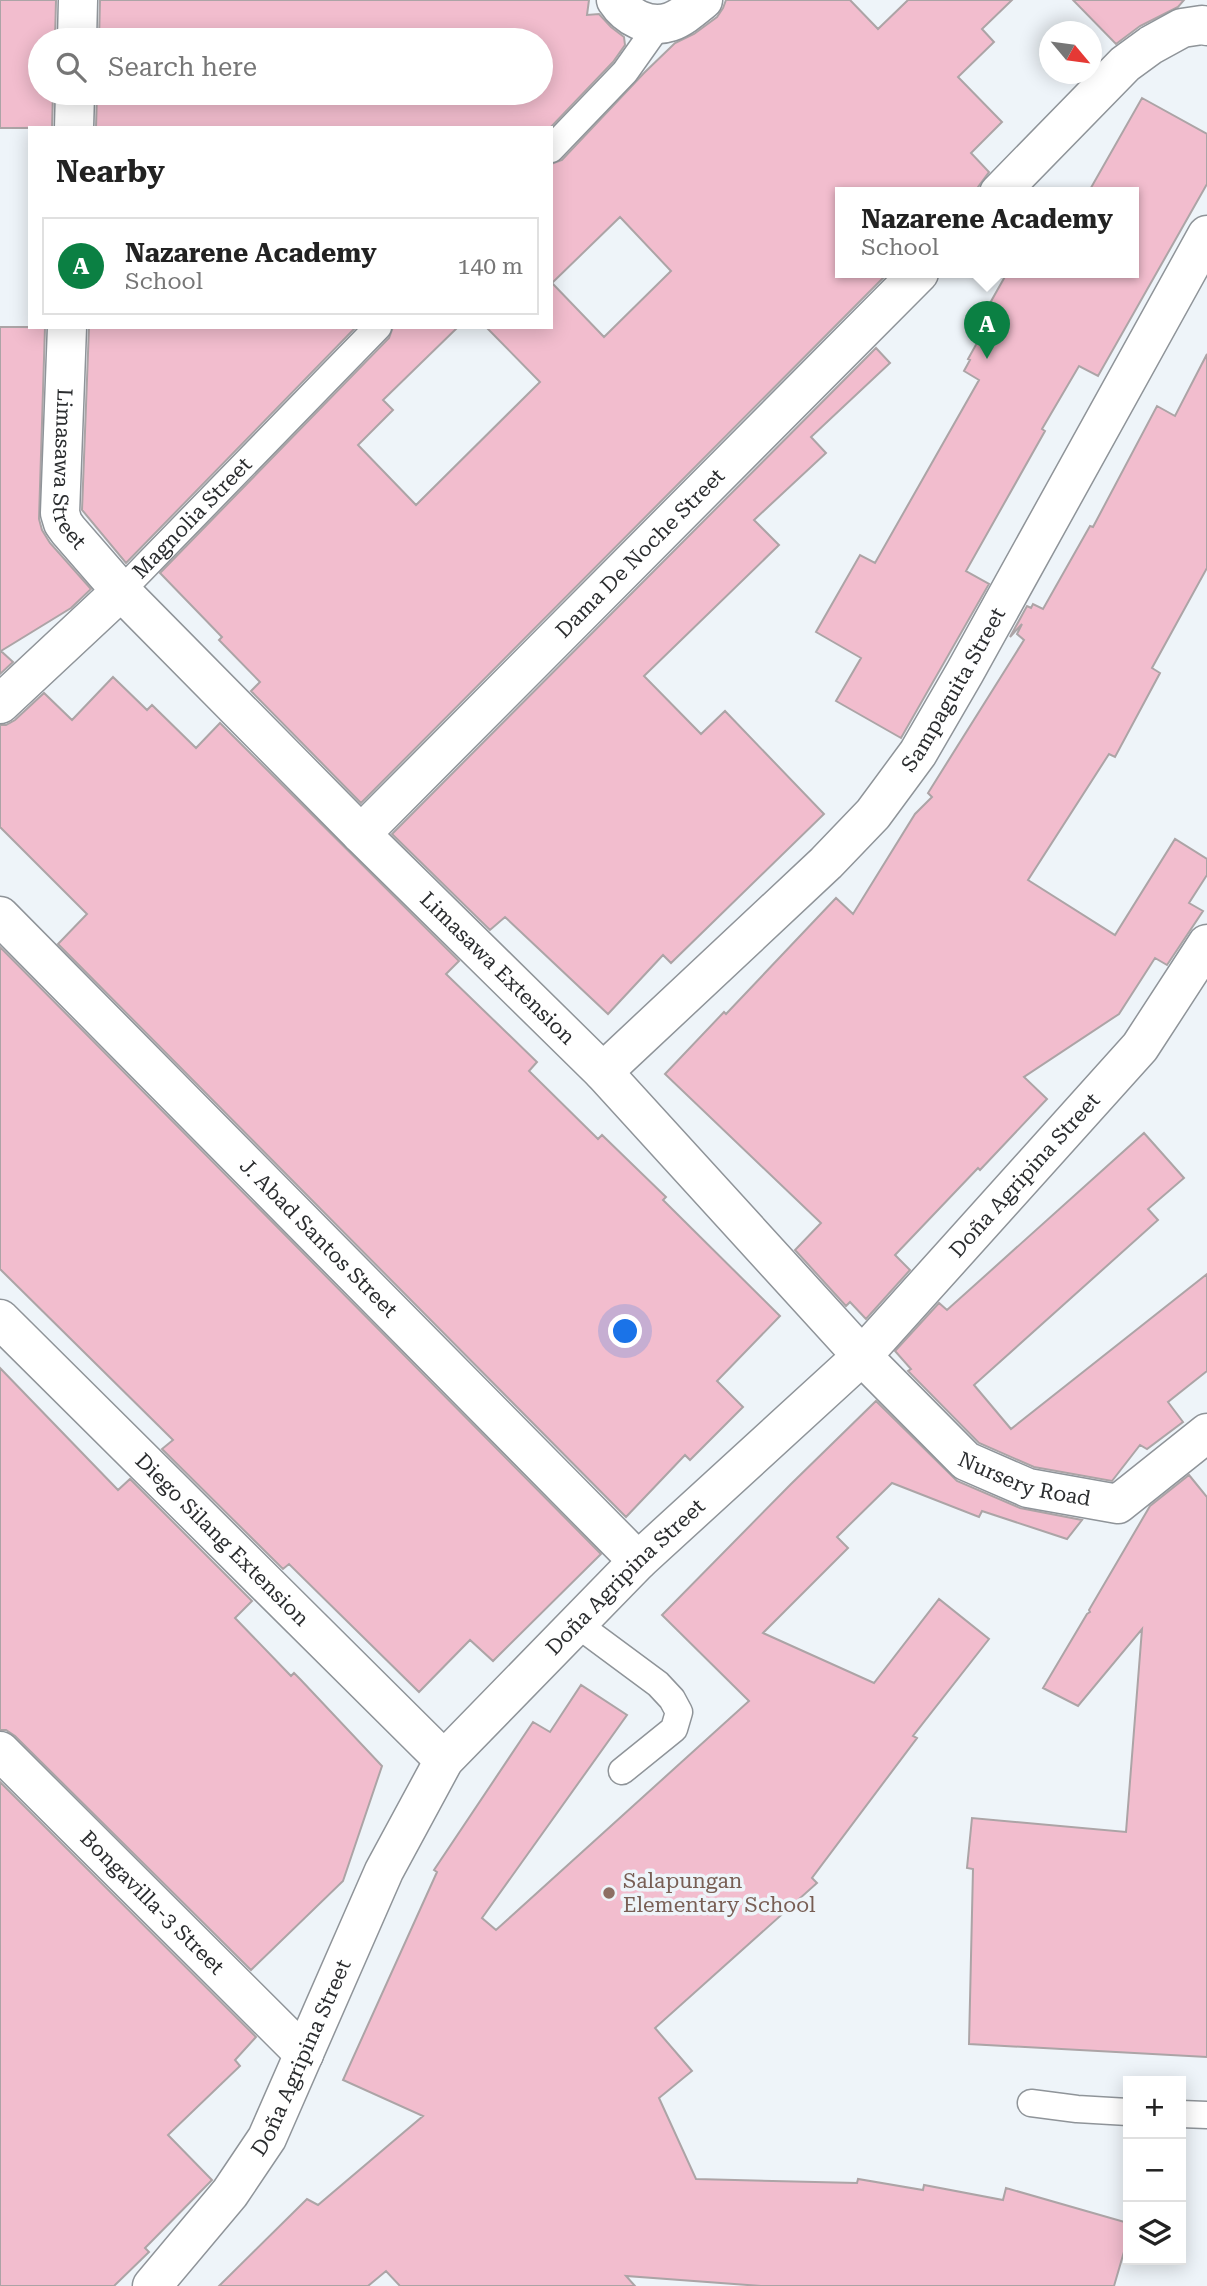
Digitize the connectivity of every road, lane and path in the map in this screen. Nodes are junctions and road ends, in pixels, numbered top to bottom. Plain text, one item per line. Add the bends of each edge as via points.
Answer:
1 (78, 0) edge
2 (616, 0) edge
3 (703, 0) edge
4 (659, 24) junction
5 (1207, 26) edge
6 (77, 28) edge
7 (75, 105) edge
8 (74, 126) edge
9 (553, 147) edge
10 (1005, 187) edge
11 (1207, 235) edge
12 (914, 278) edge
13 (67, 329) edge
14 (376, 329) edge
15 (121, 591) junction
16 (0, 704) edge
17 (361, 834) junction
18 (0, 916) edge
19 (1207, 944) edge
20 (603, 1072) junction
21 (0, 1319) edge
22 (862, 1356) junction
23 (1207, 1433) edge
24 (638, 1561) junction
25 (577, 1624) junction
26 (0, 1751) edge
27 (444, 1760) junction
28 (622, 1771) dead end
29 (304, 2054) junction
30 (1031, 2103) dead end
31 (1123, 2112) edge
32 (1186, 2114) edge
33 (1207, 2115) edge
34 (152, 2286) edge

1 - 6 street
2 - 4 street via 633,18
3 - 4 street via 677,19
4 - 9 lane via 625,72
5 - 10 street via 1182,28 1125,64
7 - 8 street
11 - 20 street, Sampaguita Street via 918,753 873,814 826,863
12 - 17 street, Dama De Noche Street
13 - 15 street, Limasawa Street via 62,523
14 - 15 lane, Magnolia Street
15 - 16 street, Magnolia Street
15 - 17 street, Limasawa Extension
17 - 20 street, Limasawa Extension
18 - 24 street, J. Abad Santos Street
19 - 22 street, Doña Agripina Street via 1140,1047
20 - 22 street, Limasawa Extension
21 - 27 street, Diego Silang Extension
22 - 23 street, Nursery Road via 967,1461 1028,1488 1118,1504
22 - 24 street, Doña Agripina Street
24 - 25 street, Doña Agripina Street
25 - 27 street, Doña Agripina Street
25 - 28 lane via 659,1684 679,1712 674,1729
26 - 29 street, Bongavilla-3 Street
27 - 29 street, Doña Agripina Street via 384,1871
29 - 34 street, Doña Agripina Street via 267,2138 230,2193
30 - 31 lane
32 - 33 lane

